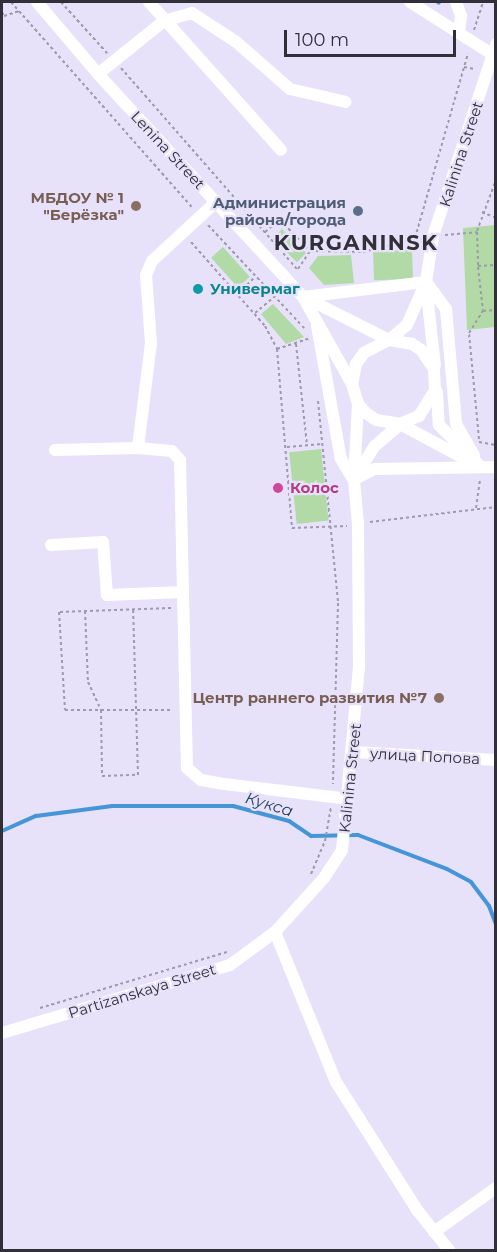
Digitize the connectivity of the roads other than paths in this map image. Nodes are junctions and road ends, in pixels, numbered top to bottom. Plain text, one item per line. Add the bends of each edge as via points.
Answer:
1 (37, 2) edge
2 (149, 2) edge
3 (410, 2) edge
4 (456, 2) edge
5 (164, 21) junction
6 (459, 32) junction
7 (494, 49) edge
8 (98, 74) junction
9 (346, 102) dead end
10 (282, 150) dead end
11 (217, 201) junction
12 (426, 282) junction
13 (303, 297) junction
14 (314, 313) junction
15 (389, 340) junction
16 (436, 380) junction
17 (352, 384) junction
18 (358, 404) junction
19 (400, 424) junction
20 (138, 448) junction
21 (55, 450) dead end
22 (481, 467) junction
23 (495, 467) edge
24 (354, 480) junction
25 (51, 545) dead end
26 (183, 592) junction
27 (354, 752) junction
28 (495, 760) edge
29 (350, 799) junction
30 (275, 932) junction
31 (2, 1033) edge
32 (495, 1188) edge
33 (434, 1232) junction
34 (449, 1251) edge

1 - 8 street, Lenina Street
2 - 5 street
3 - 6 street
4 - 6 street
5 - 8 street
5 - 9 street via 192,14 235,41 290,89
5 - 10 street
6 - 7 street
7 - 12 street, Kalinina Street via 433,236
8 - 11 street, Lenina Street
11 - 13 street, Lenina Street
11 - 20 street via 152,261 146,275 151,343
12 - 13 street
12 - 15 street via 407,325
12 - 16 street
12 - 22 street via 446,309 456,424
13 - 14 street, Lenina Street
13 - 15 street
14 - 17 street, Lenina Street
14 - 24 street, Kalinina Street via 341,459
15 - 16 street via 400,340 421,350 429,358
15 - 17 street via 364,353 356,364
16 - 19 street via 427,409
16 - 22 street via 439,425
17 - 18 street
18 - 19 street via 376,420
18 - 24 street
19 - 22 street
19 - 24 street via 375,446
20 - 21 street
20 - 26 street via 172,451 180,460
22 - 23 street
22 - 24 street via 375,469
24 - 27 street, Kalinina Street via 359,666
25 - 26 street via 103,542 107,595
26 - 29 street via 187,768 201,780
27 - 28 street, улица Попова
27 - 29 street, Kalinina Street
29 - 30 street, Kalinina Street via 342,850 324,878
30 - 31 street, Partizanskaya Street via 230,965
30 - 33 street via 336,1082
32 - 33 street
33 - 34 street

